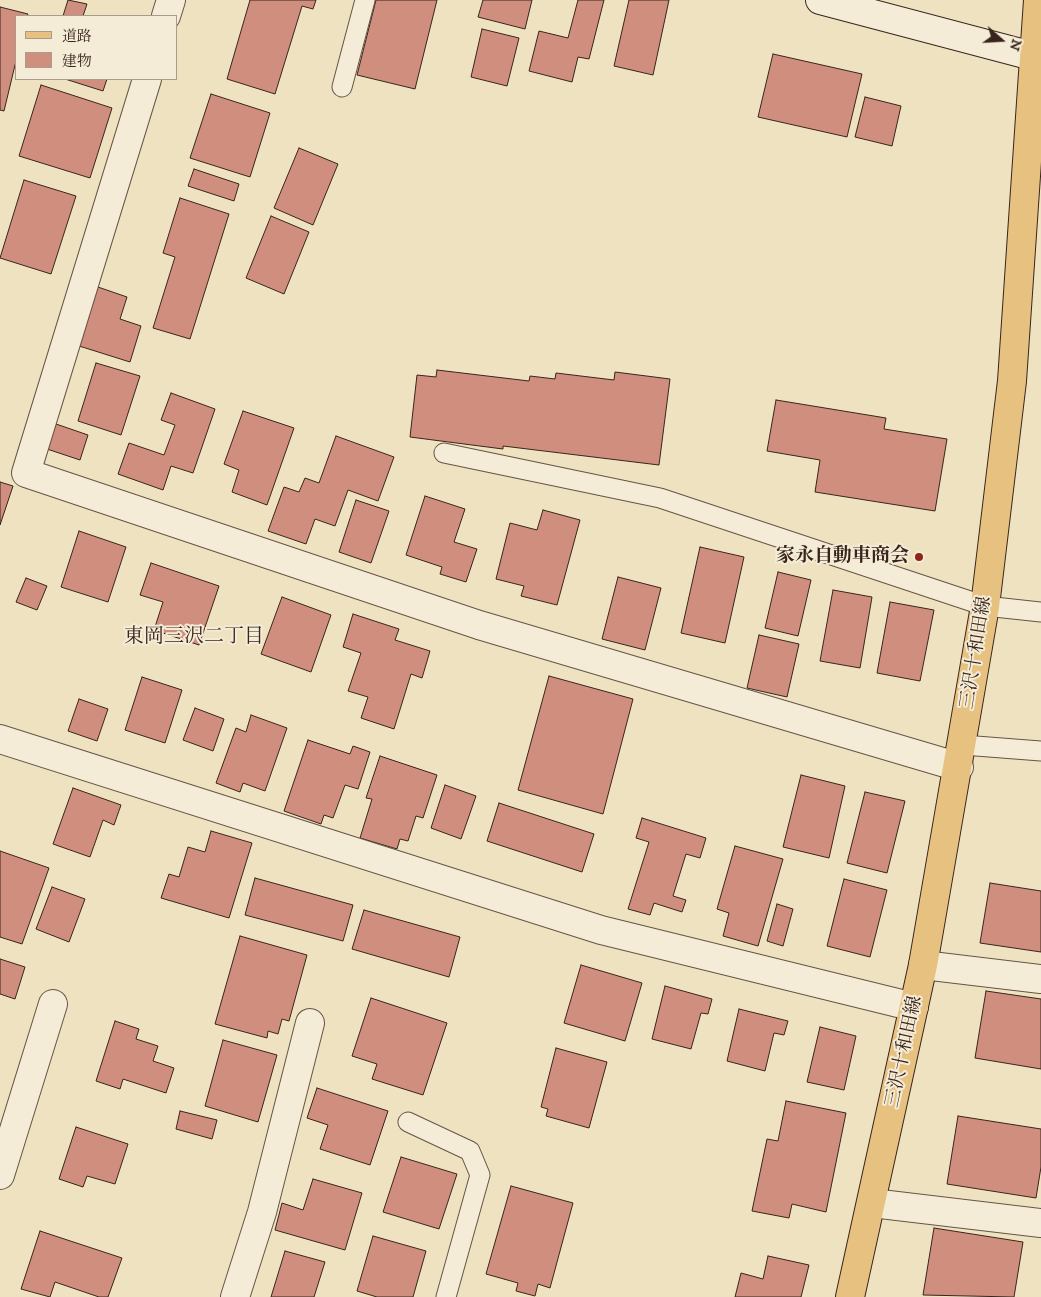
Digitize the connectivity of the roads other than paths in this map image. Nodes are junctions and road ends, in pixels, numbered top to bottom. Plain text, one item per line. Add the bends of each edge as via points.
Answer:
1 (172, 0) edge
2 (364, 0) edge
3 (820, 0) edge
4 (1038, 0) edge
5 (166, 15) edge
6 (1036, 57) junction
7 (147, 80) edge
8 (342, 87) dead end
9 (1035, 136) edge
10 (444, 453) dead end
11 (986, 606) junction
12 (1041, 612) edge
13 (0, 739) edge
14 (1041, 751) edge
15 (961, 756) junction
16 (923, 965) junction
17 (1041, 980) edge
18 (53, 1004) dead end
19 (914, 1007) junction
20 (310, 1023) dead end
21 (408, 1122) dead end
22 (0, 1175) edge
23 (872, 1203) junction
24 (1041, 1223) edge
25 (235, 1297) edge
26 (446, 1297) edge
27 (850, 1297) edge

1 - 5 street
2 - 8 lane
3 - 6 street
4 - 6 main road, 三沢十和田線
6 - 9 main road, 三沢十和田線
7 - 15 street via 26,473 479,625
9 - 11 main road, 三沢十和田線 via 1012,381
10 - 11 lane via 660,498
11 - 12 lane
11 - 15 main road, 三沢十和田線
13 - 19 street via 601,930
14 - 15 lane
15 - 16 main road, 三沢十和田線
16 - 17 street
16 - 19 main road, 三沢十和田線
18 - 22 street
19 - 23 main road, 三沢十和田線
20 - 25 street via 262,1212
21 - 26 lane via 470,1151 480,1175
23 - 24 street
23 - 27 main road, 三沢十和田線

